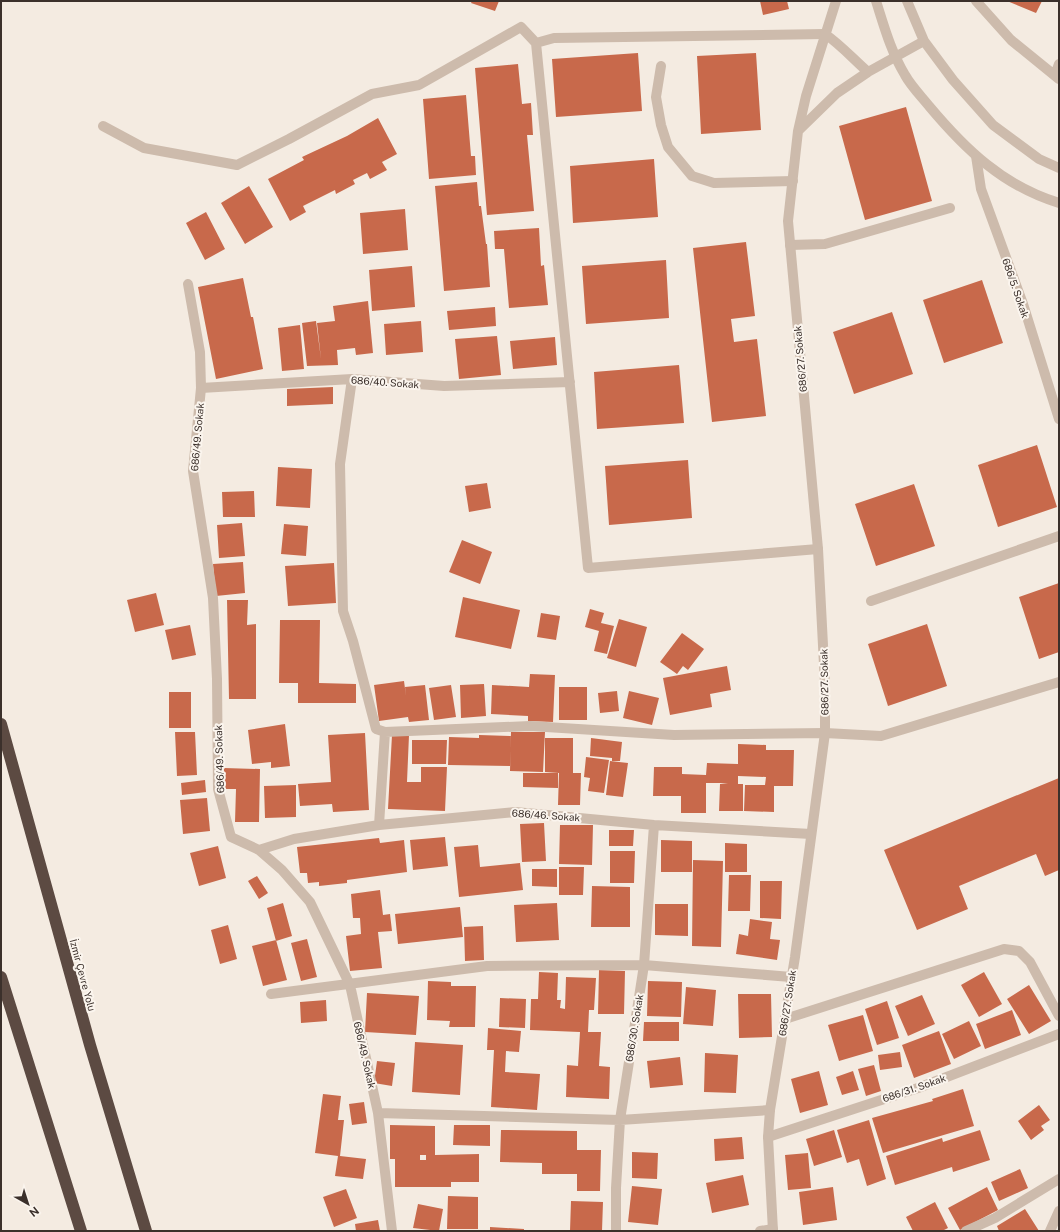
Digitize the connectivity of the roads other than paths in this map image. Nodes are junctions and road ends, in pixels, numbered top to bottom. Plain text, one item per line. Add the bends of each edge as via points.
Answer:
1 (876, 1) edge
2 (907, 1) edge
3 (976, 1) edge
4 (838, 3) edge
5 (825, 34) junction
6 (924, 40) junction
7 (536, 43) junction
8 (895, 56) junction
9 (1059, 64) edge
10 (661, 66) dead end
11 (868, 72) junction
12 (1057, 77) edge
13 (103, 126) dead end
14 (798, 131) junction
15 (976, 156) junction
16 (1059, 168) edge
17 (792, 180) junction
18 (1059, 203) edge
19 (950, 208) dead end
20 (790, 246) junction
21 (188, 284) dead end
22 (352, 379) junction
23 (570, 382) junction
24 (201, 388) junction
25 (1059, 419) edge
26 (1059, 536) edge
27 (818, 549) junction
28 (871, 601) dead end
29 (1059, 682) edge
30 (1, 724) edge
31 (385, 732) junction
32 (825, 733) junction
33 (379, 825) junction
34 (654, 825) junction
35 (811, 834) junction
36 (260, 850) junction
37 (644, 965) junction
38 (1, 977) edge
39 (791, 977) junction
40 (350, 985) junction
41 (271, 994) dead end
42 (1059, 1016) edge
43 (785, 1019) junction
44 (1059, 1034) edge
45 (770, 1110) junction
46 (378, 1113) junction
47 (620, 1120) junction
48 (768, 1137) junction
49 (1059, 1179) edge
50 (1059, 1211) edge
51 (773, 1230) edge
52 (81, 1231) edge
53 (146, 1231) edge
54 (392, 1231) edge
55 (616, 1231) edge
56 (760, 1231) edge
57 (966, 1231) edge
58 (1050, 1231) edge

1 - 8 street
2 - 6 street
3 - 12 street via 1011,40
4 - 5 street, 686/27. Sokak
5 - 7 street via 554,38
5 - 11 street
5 - 14 street, 686/27. Sokak
6 - 8 street
6 - 16 street via 953,80 993,125 1039,159
7 - 13 street via 521,26 419,85 372,94 237,165 144,148
7 - 23 street
8 - 11 street
8 - 15 street via 905,76 955,137
9 - 12 street
10 - 17 street via 656,97 661,125 668,147 692,176 714,183
11 - 14 street via 837,93
14 - 17 street, 686/27. Sokak
15 - 18 street via 990,169 1033,194
15 - 25 street, 686/5. Sokak via 981,190 1023,304
17 - 20 street, 686/27. Sokak via 788,221
19 - 20 street via 825,244
20 - 27 street, 686/27. Sokak
21 - 24 street, 686/49. Sokak via 200,352
22 - 23 street, 686/40. Sokak via 444,386
22 - 24 street, 686/40. Sokak
22 - 31 street via 340,464 343,611 376,729
23 - 27 street via 588,568
24 - 36 street, 686/49. Sokak via 193,471 213,598 218,789 231,837
26 - 28 street
27 - 32 street, 686/27. Sokak
29 - 32 street via 881,736
30 - 53 highway, İzmir Çevre Yolu via 90,1045
31 - 32 street via 530,726 674,735
31 - 33 street
32 - 35 street, 686/27. Sokak
33 - 34 street, 686/46. Sokak via 515,812
33 - 36 street, 686/46. Sokak via 294,838
34 - 35 street, 686/46. Sokak
34 - 37 street, 686/30. Sokak
35 - 39 street, 686/27. Sokak
36 - 40 street, 686/49. Sokak via 310,902
37 - 39 street
37 - 40 street via 487,966
37 - 47 street, 686/30. Sokak
38 - 52 highway
39 - 43 street, 686/27. Sokak
40 - 41 street
40 - 46 street, 686/49. Sokak
42 - 43 street via 1030,962 1019,951 1004,949
43 - 45 street, 686/27. Sokak
44 - 48 street, 686/31. Sokak via 918,1088
45 - 47 street
45 - 48 street, 686/27. Sokak
46 - 47 street
46 - 54 street, 686/49. Sokak
47 - 55 street, 686/30. Sokak
48 - 51 street, 686/27. Sokak
49 - 57 street via 995,1218
50 - 58 street
51 - 56 street

